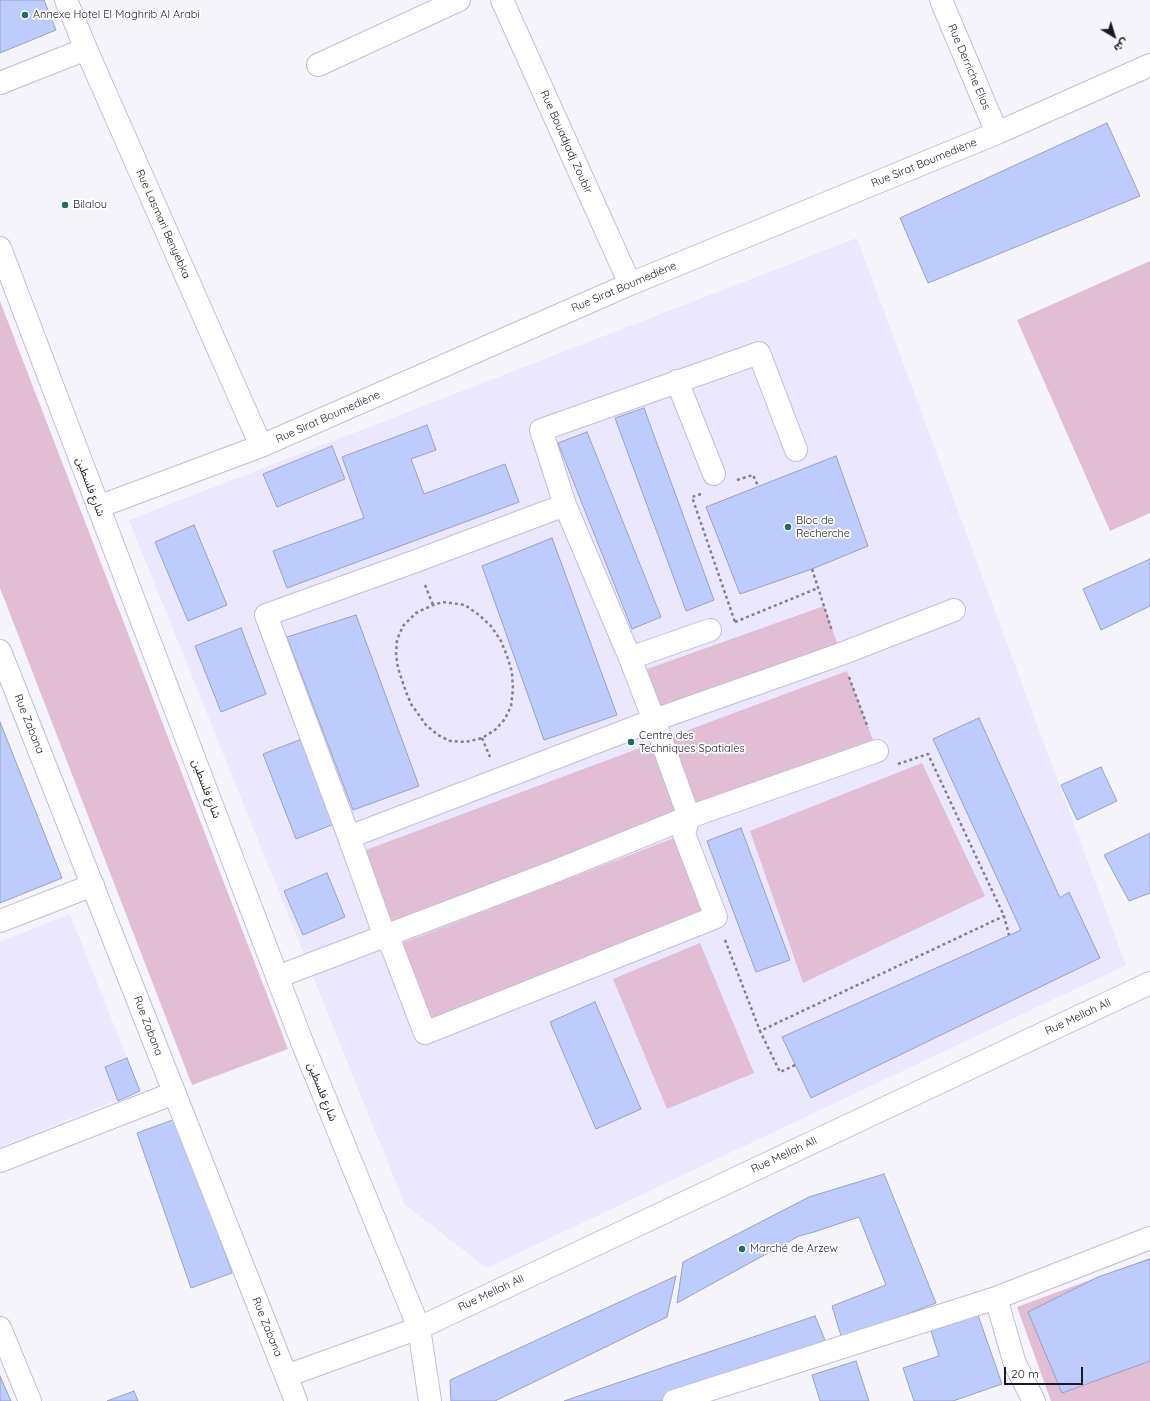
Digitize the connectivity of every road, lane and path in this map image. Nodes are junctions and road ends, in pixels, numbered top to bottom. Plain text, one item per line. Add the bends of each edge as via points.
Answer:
1 (66, 0) edge
2 (458, 0) edge
3 (502, 0) edge
4 (941, 0) edge
5 (86, 49) junction
6 (1150, 65) edge
7 (318, 66) dead end
8 (0, 83) edge
9 (997, 133) junction
10 (0, 248) edge
11 (630, 284) junction
12 (677, 381) junction
13 (261, 446) junction
14 (796, 450) dead end
15 (717, 483) junction
16 (758, 486) dead end
17 (565, 505) junction
18 (98, 507) junction
19 (812, 569) dead end
20 (818, 588) junction
21 (954, 610) dead end
22 (735, 622) junction
23 (710, 630) joint
24 (0, 651) edge
25 (841, 654) junction
26 (630, 658) junction
27 (654, 720) junction
28 (438, 735) joint
29 (877, 750) junction
30 (689, 817) junction
31 (349, 837) junction
32 (93, 885) junction
33 (1004, 916) junction
34 (716, 917) junction
35 (0, 921) edge
36 (1009, 935) dead end
37 (385, 937) junction
38 (277, 977) junction
39 (1150, 983) edge
40 (760, 1031) junction
41 (795, 1065) dead end
42 (174, 1093) junction
43 (0, 1161) edge
44 (1150, 1238) edge
45 (996, 1298) junction
46 (0, 1328) edge
47 (419, 1328) junction
48 (286, 1376) junction
49 (30, 1401) edge
50 (296, 1401) edge
51 (430, 1401) edge
52 (674, 1401) edge
53 (1034, 1401) edge

1 - 5 street, Rue Lasmari Benyebka
2 - 7 street
3 - 11 street, Rue Bouadjadj Zoubir
4 - 9 street, Rue Derriche Elias
5 - 8 street
5 - 13 street, Rue Lasmari Benyebka
6 - 9 street, Rue Sirat Boumediène
9 - 11 street, Rue Sirat Boumediène
10 - 18 street, شارع فلسطين
11 - 13 street, Rue Sirat Boumediène
12 - 14 street via 759,352
12 - 15 street
12 - 17 street via 541,430
13 - 18 street, Rue Sirat Boumediène
15 - 16 path via 753,474
15 - 22 path via 692,497
17 - 26 street
17 - 31 street via 266,615
18 - 38 street, شارع فلسطين
19 - 20 path
20 - 22 path
20 - 25 path
21 - 25 street
22 - 23 path
23 - 26 street
24 - 32 street, Rue Zabana
25 - 27 street
25 - 29 path
26 - 27 street
27 - 30 street
27 - 31 street
28 - 28 path via 450,741 466,742 482,738 495,730 511,706 512,672 507,656 494,631 465,604 443,602 416,613 403,626 397,640 398,668 411,704 426,725
29 - 30 street
29 - 33 path via 885,768 928,754
30 - 34 street via 684,834
30 - 37 street
31 - 37 street
32 - 35 street
32 - 42 street, Rue Zabana
33 - 36 path
33 - 40 path
34 - 37 street via 425,1033 392,947
34 - 40 path
37 - 38 street
38 - 47 street, شارع فلسطين
39 - 47 street, Rue Mellah Ali
40 - 41 path via 780,1072
42 - 43 street
42 - 48 street, Rue Zabana
44 - 45 street
45 - 52 street
45 - 53 street via 1015,1364
46 - 49 street
47 - 48 street, Rue Mellah Ali
47 - 51 street, شارع فلسطين
48 - 50 street, Rue Zabana

